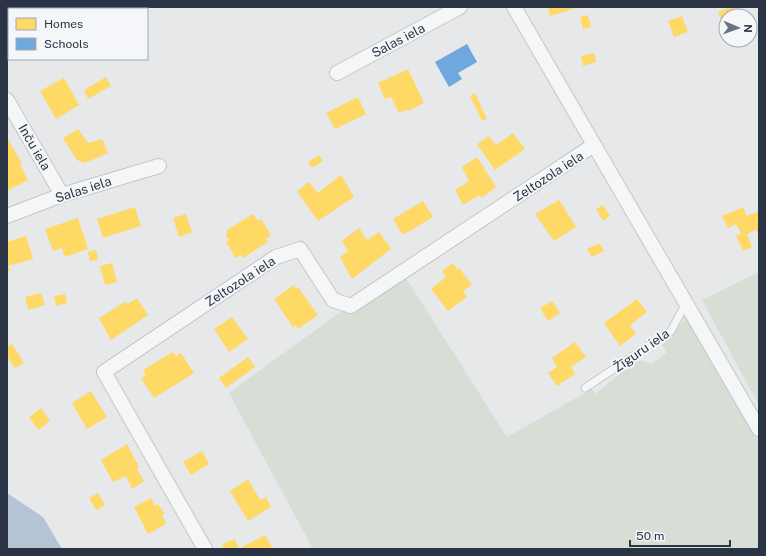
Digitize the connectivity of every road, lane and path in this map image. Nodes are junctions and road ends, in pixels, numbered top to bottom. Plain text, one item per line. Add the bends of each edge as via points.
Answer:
1 (460, 7) edge
2 (514, 7) edge
3 (337, 73) dead end
4 (7, 100) edge
5 (594, 145) junction
6 (160, 166) dead end
7 (62, 195) junction
8 (7, 216) edge
9 (686, 303) junction
10 (585, 388) dead end
11 (759, 429) edge
12 (205, 549) edge

1 - 3 street, Salas iela
2 - 5 street
4 - 7 street, Inču iela
5 - 9 street
5 - 12 street, Zeltozola iela via 350,306 333,300 300,249 276,257 104,372
6 - 7 street, Salas iela
7 - 8 street, Salas iela
9 - 10 lane, Žīguru iela via 671,330
9 - 11 street

